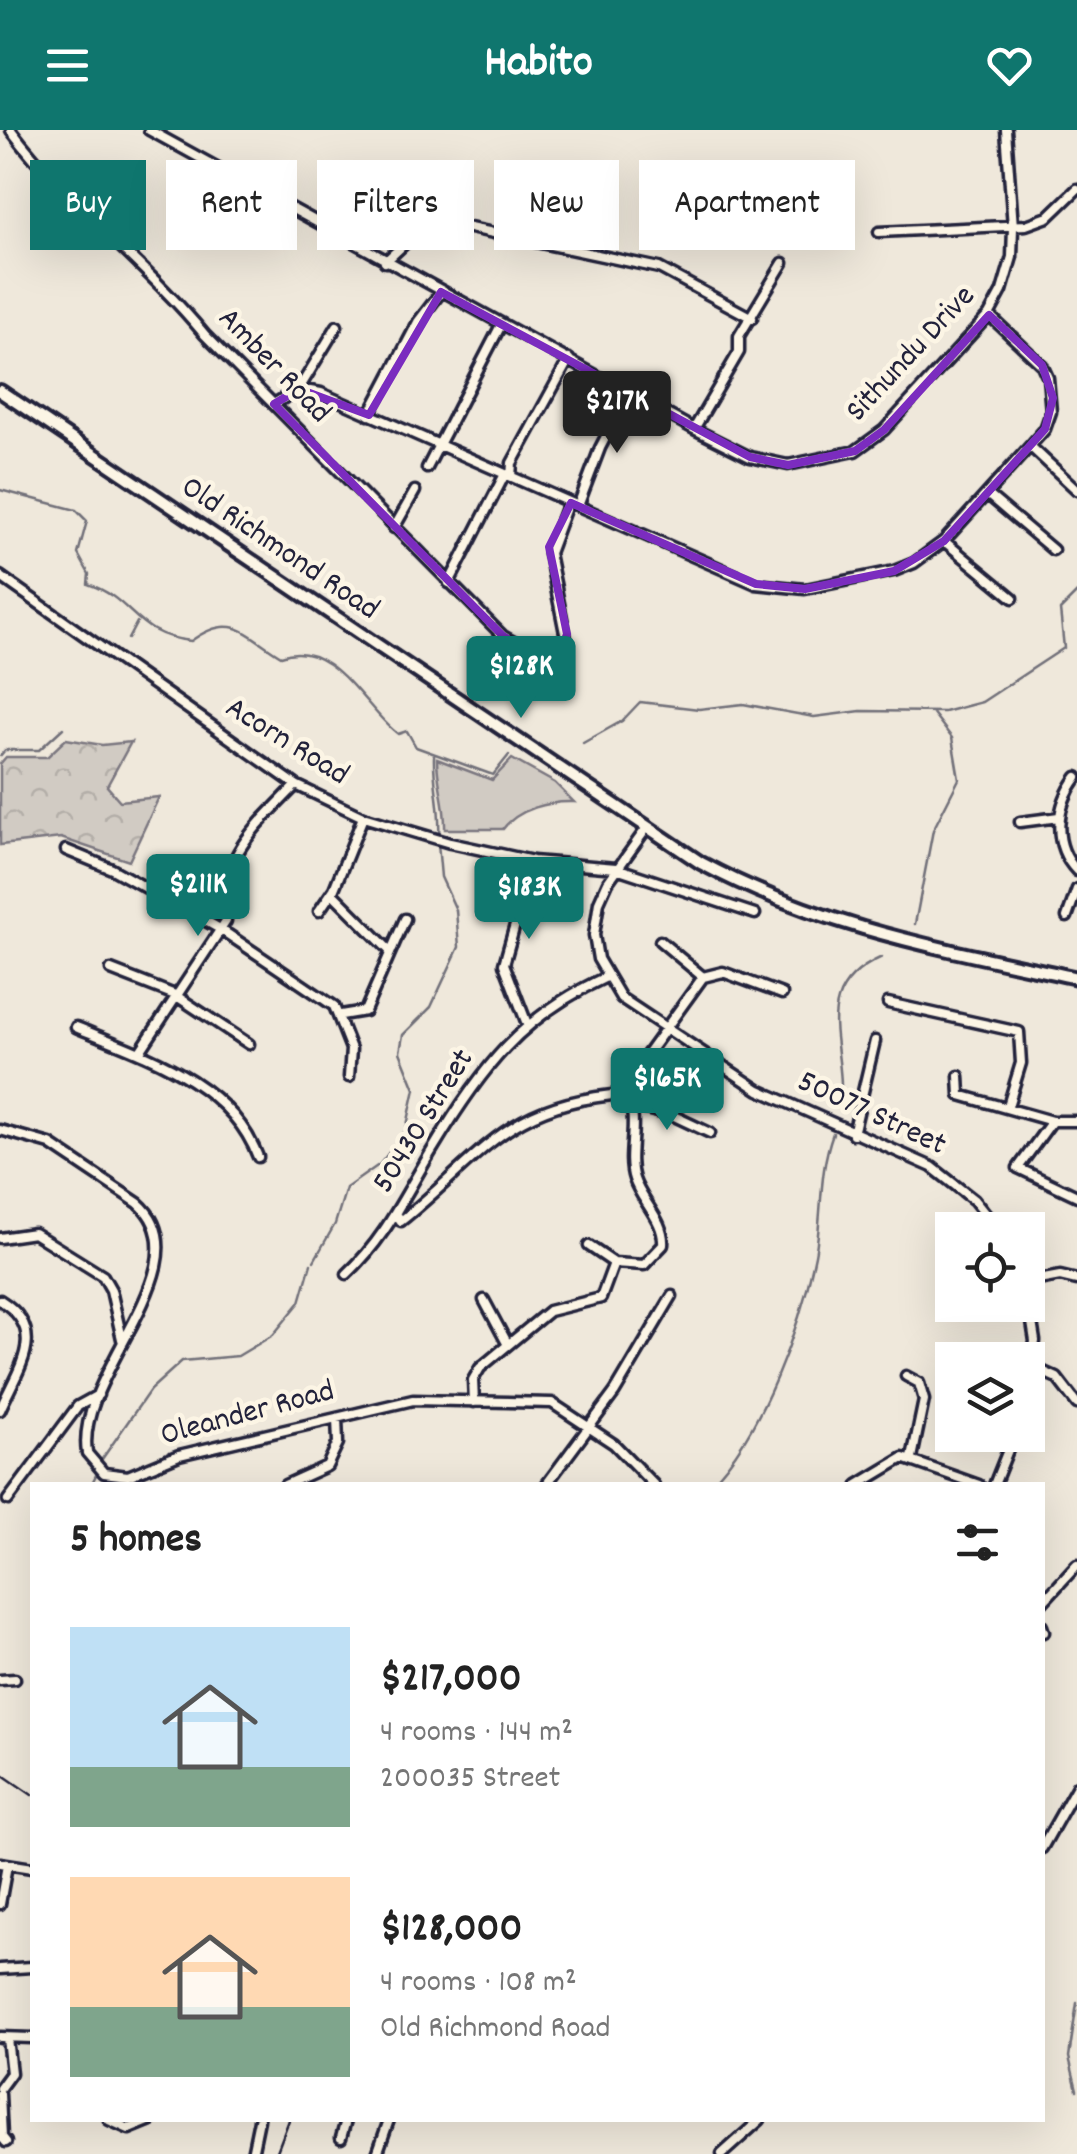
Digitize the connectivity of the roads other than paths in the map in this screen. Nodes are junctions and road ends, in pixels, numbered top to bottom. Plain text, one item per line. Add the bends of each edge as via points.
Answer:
1 (11, 130) edge
2 (149, 130) edge
3 (1006, 130) edge
4 (1077, 189) edge
5 (1014, 226) junction
6 (879, 232) dead end
7 (385, 262) junction
8 (783, 263) dead end
9 (440, 292) junction
10 (989, 315) junction
11 (752, 318) junction
12 (502, 324) junction
13 (337, 326) dead end
14 (568, 359) junction
15 (299, 389) junction
16 (0, 392) edge
17 (628, 394) junction
18 (274, 404) junction
19 (368, 415) junction
20 (694, 429) junction
21 (440, 446) junction
22 (1030, 446) junction
23 (427, 468) dead end
24 (508, 476) junction
25 (1077, 490) edge
26 (415, 492) dead end
27 (987, 494) junction
28 (568, 502) junction
29 (578, 506) junction
30 (394, 528) junction
31 (944, 541) junction
32 (1053, 550) dead end
33 (0, 576) edge
34 (448, 583) junction
35 (1012, 598) dead end
36 (1077, 777) edge
37 (296, 784) junction
38 (363, 817) junction
39 (1060, 817) junction
40 (1020, 822) dead end
41 (646, 829) junction
42 (66, 850) dead end
43 (533, 861) junction
44 (616, 868) junction
45 (1077, 871) edge
46 (1077, 889) edge
47 (332, 893) junction
48 (319, 911) dead end
49 (755, 914) dead end
50 (1068, 917) dead end
51 (405, 920) dead end
52 (220, 929) junction
53 (660, 942) dead end
54 (389, 950) junction
55 (111, 970) dead end
56 (702, 976) junction
57 (606, 977) junction
58 (1077, 978) edge
59 (782, 994) dead end
60 (175, 995) junction
61 (888, 1003) dead end
62 (341, 1015) junction
63 (527, 1024) junction
64 (76, 1027) dead end
65 (663, 1030) junction
66 (876, 1041) dead end
67 (249, 1044) dead end
68 (139, 1053) junction
69 (958, 1076) dead end
70 (349, 1078) dead end
71 (625, 1094) junction
72 (633, 1106) junction
73 (1008, 1106) junction
74 (1052, 1121) junction
75 (1077, 1121) edge
76 (0, 1130) edge
77 (710, 1133) dead end
78 (852, 1134) junction
79 (258, 1157) dead end
80 (1077, 1196) edge
81 (984, 1212) edge
82 (399, 1218) junction
83 (0, 1238) edge
84 (589, 1246) dead end
85 (614, 1263) junction
86 (348, 1274) dead end
87 (1045, 1279) edge
88 (1077, 1280) edge
89 (672, 1296) dead end
90 (0, 1300) edge
91 (484, 1300) dead end
92 (122, 1340) junction
93 (506, 1343) junction
94 (1045, 1372) edge
95 (906, 1376) dead end
96 (98, 1395) junction
97 (474, 1402) junction
98 (1077, 1404) edge
99 (0, 1410) edge
100 (337, 1418) junction
101 (591, 1426) junction
102 (1007, 1452) edge
103 (912, 1458) junction
104 (292, 1482) edge
105 (548, 1482) edge
106 (651, 1482) edge
107 (862, 1482) edge
108 (972, 1482) edge
109 (995, 1482) edge
110 (8, 1500) dead end
111 (1077, 1565) edge
112 (1045, 1600) edge
113 (15, 1679) dead end
114 (0, 1680) edge
115 (1074, 1789) edge
116 (1045, 1842) edge
117 (4, 1864) edge
118 (30, 1868) edge
119 (0, 1904) edge
120 (30, 1968) edge
121 (0, 1969) edge
122 (3, 2038) edge
123 (30, 2038) edge
124 (0, 2091) edge
125 (113, 2122) edge
126 (146, 2122) edge
127 (259, 2122) edge
128 (346, 2122) edge
129 (388, 2122) edge
130 (758, 2122) edge
131 (342, 2138) dead end
132 (6, 2142) dead end
133 (252, 2154) edge
134 (376, 2154) edge
135 (722, 2154) edge

1 - 18 street, Amber Road via 40,168
2 - 7 street, Sithundu Drive
3 - 5 street, Sithundu Drive
4 - 5 street via 1048,217
5 - 6 street
5 - 10 street, Sithundu Drive via 1012,257
7 - 9 street, Sithundu Drive
7 - 11 street via 414,235 451,224 659,268
8 - 11 street
9 - 12 street, Sithundu Drive
9 - 19 street
10 - 20 street, Sithundu Drive via 884,430 855,450 788,465 750,457
10 - 22 street via 1048,378 1050,412
11 - 20 street
12 - 14 street, Sithundu Drive
12 - 21 street
13 - 15 street
14 - 17 street, Sithundu Drive
14 - 24 street
15 - 18 street
15 - 19 street
16 - 41 street, Old Richmond Road
17 - 20 street, Sithundu Drive
17 - 29 street
18 - 30 street, Amber Road
19 - 21 street
21 - 23 street
21 - 24 street
22 - 25 street
22 - 27 street
24 - 28 street
24 - 34 street
26 - 30 street
27 - 31 street
27 - 32 street
28 - 29 street
28 - 34 street, Amber Road via 549,553 566,650 555,659 503,636
29 - 31 street via 756,584 782,589 894,572
30 - 34 street, Amber Road
31 - 35 street
33 - 37 street, Acorn Road
36 - 39 street
37 - 38 street, Acorn Road
37 - 52 street via 233,858
38 - 43 street, Acorn Road
38 - 47 street
39 - 40 street
39 - 45 street via 1062,847
41 - 44 street
41 - 58 street, Old Richmond Road via 739,883 834,922
42 - 52 street
43 - 44 street, Acorn Road
43 - 63 street via 504,964
44 - 49 street, Acorn Road
44 - 57 street via 599,902 594,935
46 - 50 street
47 - 48 street
47 - 54 street
51 - 54 street
52 - 60 street
52 - 62 street
53 - 56 street
54 - 62 street via 365,1011
55 - 60 street
56 - 59 street via 723,972
56 - 65 street
57 - 63 street, 50430 Street
57 - 65 street, 50077 Street via 621,998
60 - 67 street
60 - 68 street
61 - 73 street via 1019,1032 1021,1063
62 - 70 street via 352,1048
63 - 82 street, 50430 Street via 475,1082
64 - 68 street
65 - 71 street
65 - 78 street, 50077 Street via 759,1090
66 - 78 street
68 - 79 street via 227,1105
69 - 73 street via 960,1095
71 - 72 street
71 - 82 street via 549,1108 507,1126
72 - 77 street
72 - 85 street via 632,1176 664,1238 650,1263
73 - 74 street
74 - 75 street
74 - 80 street via 1018,1168
76 - 92 street, Oleander Road via 50,1144 150,1214 160,1258
78 - 81 street, 50077 Street via 932,1167
82 - 86 street, 50430 Street
83 - 92 street via 34,1233 103,1276
84 - 85 street
85 - 93 street via 601,1298 549,1311
87 - 88 street
89 - 101 street
90 - 99 street via 24,1319 29,1333
91 - 93 street
92 - 96 street, Oleander Road
93 - 97 street via 473,1380
94 - 98 street
95 - 103 street via 919,1384 924,1400
96 - 100 street, Oleander Road via 87,1453 104,1474 122,1478 180,1455
96 - 110 street via 78,1406
97 - 100 street, Oleander Road via 413,1400
97 - 101 street, Oleander Road via 552,1404
100 - 104 street via 338,1443 327,1466
101 - 105 street
101 - 106 street, Oleander Road
102 - 109 street
103 - 107 street
103 - 108 street
111 - 112 street
113 - 114 street
115 - 116 street
117 - 118 street
117 - 119 street
120 - 121 street
122 - 123 street
122 - 124 street via 11,2073
124 - 132 street
125 - 126 street via 129,2129
127 - 133 street
128 - 131 street
129 - 134 street
130 - 135 street

